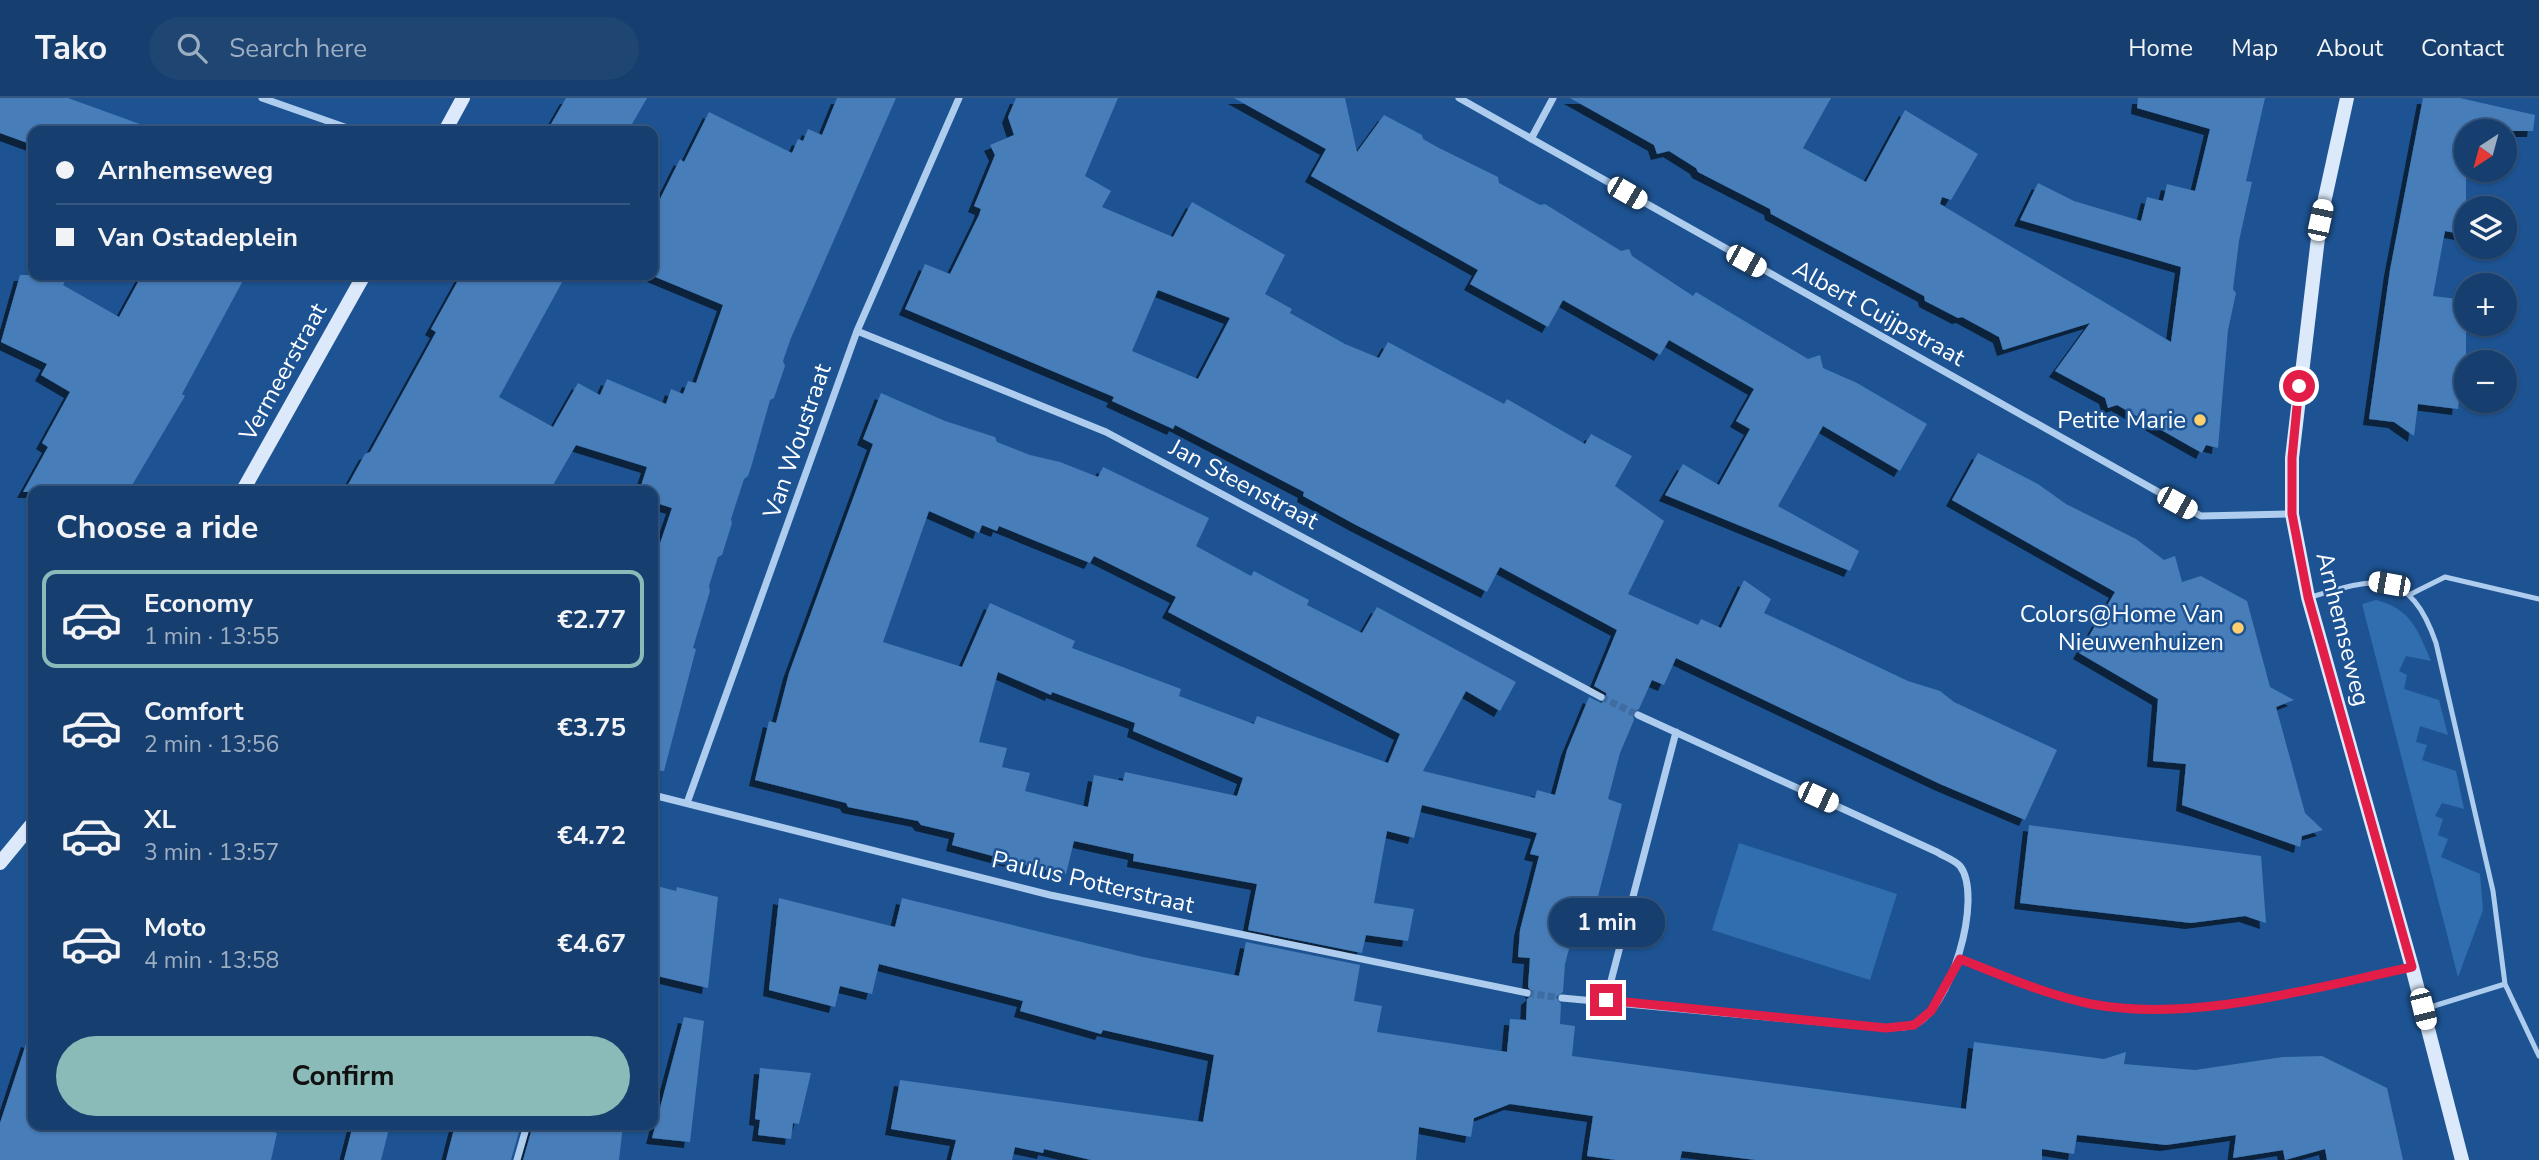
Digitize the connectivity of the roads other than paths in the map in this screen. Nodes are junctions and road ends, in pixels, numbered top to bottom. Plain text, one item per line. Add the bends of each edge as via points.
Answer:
1 (262, 98) edge
2 (463, 98) edge
3 (959, 98) edge
4 (1459, 98) edge
5 (1553, 98) edge
6 (2347, 98) edge
7 (342, 126) edge
8 (448, 126) edge
9 (1531, 139) junction
10 (361, 280) edge
11 (856, 331) junction
12 (245, 486) edge
13 (2292, 514) junction
14 (2409, 596) junction
15 (2308, 597) junction
16 (2539, 599) edge
17 (1601, 696) tunnel mouth
18 (1638, 715) tunnel mouth
19 (1676, 732) junction
20 (658, 796) edge
21 (687, 803) junction
22 (28, 829) edge
23 (0, 863) edge
24 (1960, 959) junction
25 (2412, 967) junction
26 (2505, 984) junction
27 (1527, 993) tunnel mouth
28 (1562, 998) tunnel mouth
29 (1606, 1000) junction
30 (2423, 1009) junction
31 (2539, 1056) edge
32 (526, 1130) edge
33 (517, 1160) edge
34 (2462, 1160) edge

1 - 7 street
2 - 8 street
3 - 11 street, Van Woustraat
4 - 9 street, Albert Cuijpstraat
5 - 9 street
6 - 13 street, Arnhemseweg via 2318,234 2292,458
9 - 13 street, Albert Cuijpstraat via 2201,516
10 - 12 street, Vermeerstraat
11 - 17 street, Jan Steenstraat via 1106,432
11 - 21 street, Van Woustraat
13 - 15 street, Arnhemseweg
14 - 15 lane via 2374,581
14 - 16 lane via 2445,576
14 - 26 lane via 2426,615 2436,643 2493,891
15 - 25 street, Arnhemseweg
18 - 19 street
19 - 24 street via 1959,866 1969,888
19 - 29 street
20 - 21 street, Paulus Potterstraat
21 - 27 street, Paulus Potterstraat via 1050,895
22 - 23 street
24 - 25 street via 2090,1003 2138,1009 2266,997
24 - 29 street via 1931,1011 1914,1025 1886,1028
25 - 30 street, Arnhemseweg
26 - 30 lane
26 - 31 lane
28 - 29 street
30 - 34 street, Arnhemseweg
32 - 33 street

